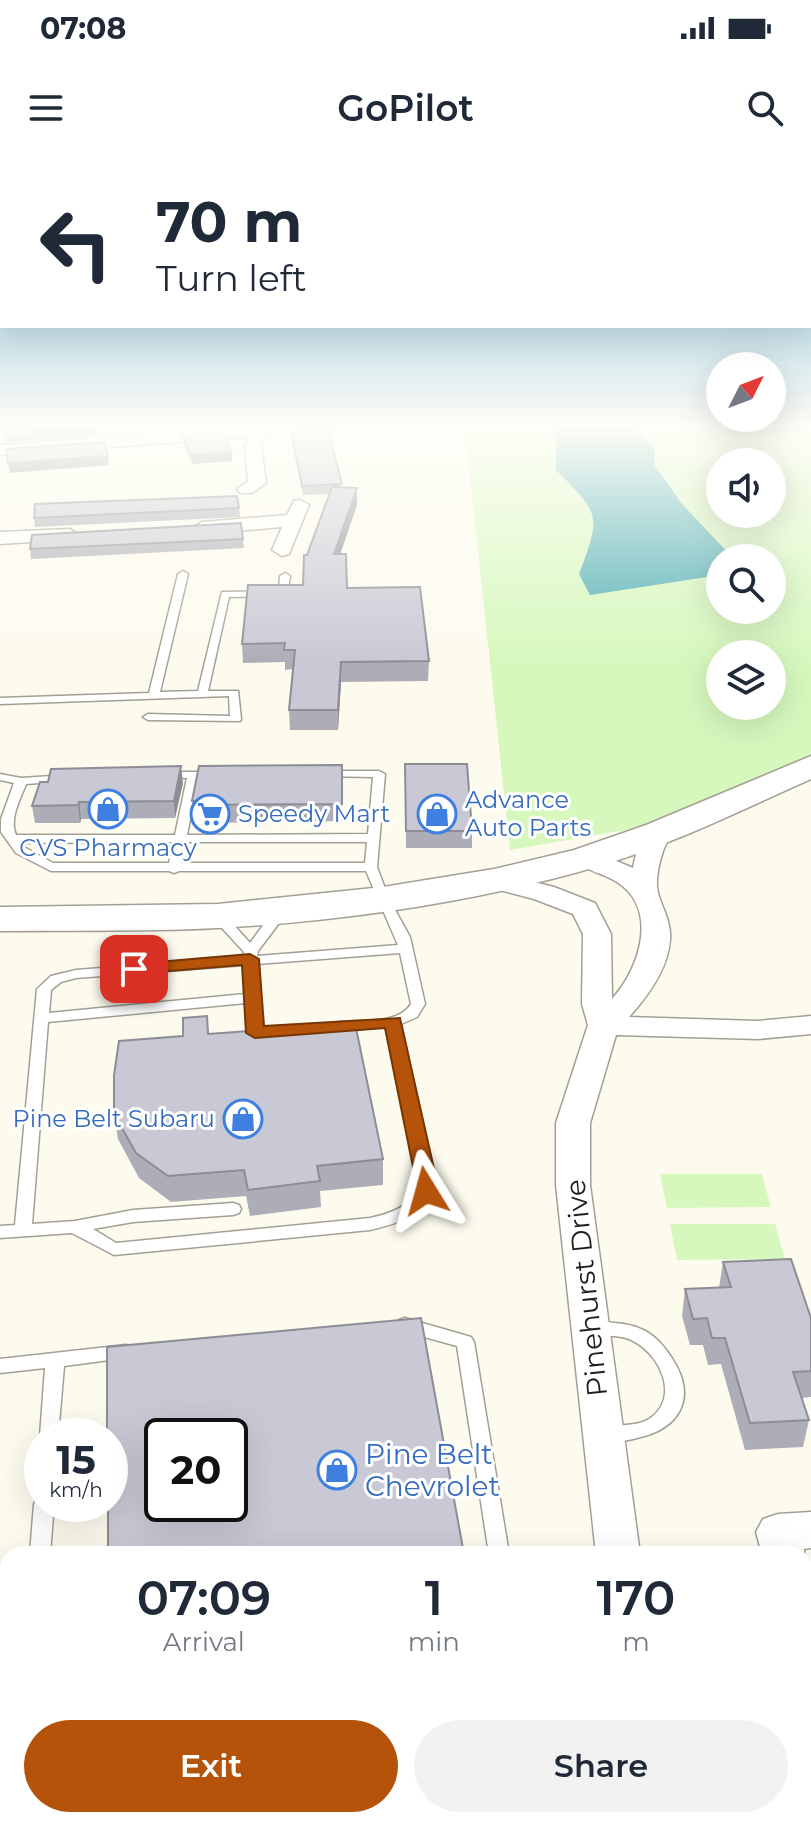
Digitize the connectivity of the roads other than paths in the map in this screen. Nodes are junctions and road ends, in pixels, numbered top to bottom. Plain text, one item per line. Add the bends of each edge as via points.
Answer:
1 (184, 529) edge
2 (92, 534) edge
3 (0, 538) edge
4 (282, 550) dead end
5 (183, 574) dead end
6 (285, 576) dead end
7 (154, 695) junction
8 (202, 695) junction
9 (4, 703) edge
10 (148, 717) dead end
11 (811, 766) edge
12 (317, 774) edge
13 (193, 775) junction
14 (224, 775) edge
15 (144, 776) edge
16 (0, 777) edge
17 (83, 777) edge
18 (21, 781) junction
19 (0, 785) edge
20 (659, 833) junction
21 (374, 838) junction
22 (10, 839) junction
23 (180, 839) junction
24 (579, 860) junction
25 (174, 869) junction
26 (494, 880) junction
27 (377, 883) junction
28 (643, 887) junction
29 (585, 909) junction
30 (281, 911) junction
31 (218, 916) junction
32 (0, 919) edge
33 (406, 948) junction
34 (251, 955) junction
35 (597, 986) junction
36 (635, 991) junction
37 (253, 998) junction
38 (41, 1018) junction
39 (393, 1022) junction
40 (603, 1025) junction
41 (811, 1025) edge
42 (316, 1028) edge
43 (286, 1030) edge
44 (233, 1209) dead end
45 (75, 1227) junction
46 (23, 1231) junction
47 (0, 1232) edge
48 (383, 1324) edge
49 (590, 1328) junction
50 (149, 1350) edge
51 (55, 1360) junction
52 (0, 1366) edge
53 (50, 1418) edge
54 (603, 1435) junction
55 (43, 1522) edge
56 (811, 1530) edge
57 (41, 1546) edge
58 (498, 1546) edge
59 (617, 1546) edge
60 (782, 1546) edge

1 - 4 street via 298,512
2 - 3 street
5 - 7 lane
6 - 8 lane via 284,594 225,594
7 - 8 lane
7 - 9 lane
8 - 10 lane via 234,693 236,719
11 - 20 main road
12 - 21 lane via 379,774
13 - 14 lane
13 - 15 lane
13 - 23 lane
16 - 18 lane
17 - 18 lane
18 - 19 lane
18 - 22 lane via 7,819
20 - 24 main road
20 - 28 street, Pinehurst Drive via 652,842
21 - 23 lane
21 - 27 lane
22 - 23 lane
22 - 25 lane via 51,867
23 - 25 lane
24 - 26 main road
24 - 28 street via 614,867
24 - 29 street, Pinehurst Drive via 570,880
25 - 27 lane
26 - 27 main road
26 - 29 street
27 - 30 main road
27 - 33 lane
28 - 36 street, Pinehurst Drive via 653,912 656,948
29 - 35 street, Pinehurst Drive via 597,934
30 - 31 main road
30 - 34 lane
31 - 32 main road
31 - 34 lane
33 - 34 lane
33 - 39 lane via 417,1009
34 - 37 lane
34 - 38 lane via 62,977 44,989
35 - 36 street
35 - 40 street, Pinehurst Drive
36 - 40 street, Pinehurst Drive
37 - 38 lane
37 - 43 lane via 255,1033
38 - 46 lane
39 - 42 lane
39 - 45 lane via 427,1182 421,1200 401,1216 370,1224 114,1249
40 - 41 street via 758,1030
40 - 49 street, Pinehurst Drive via 573,1123 573,1185
44 - 45 lane via 133,1216
45 - 46 lane
46 - 47 lane
48 - 58 lane via 399,1323 465,1342
49 - 54 street, Pinehurst Drive
49 - 54 lane via 633,1333 654,1346 669,1365 675,1395 671,1410 640,1432
50 - 51 lane
51 - 52 lane
51 - 53 lane
54 - 59 street, Pinehurst Drive
55 - 57 lane
56 - 60 street via 778,1532

